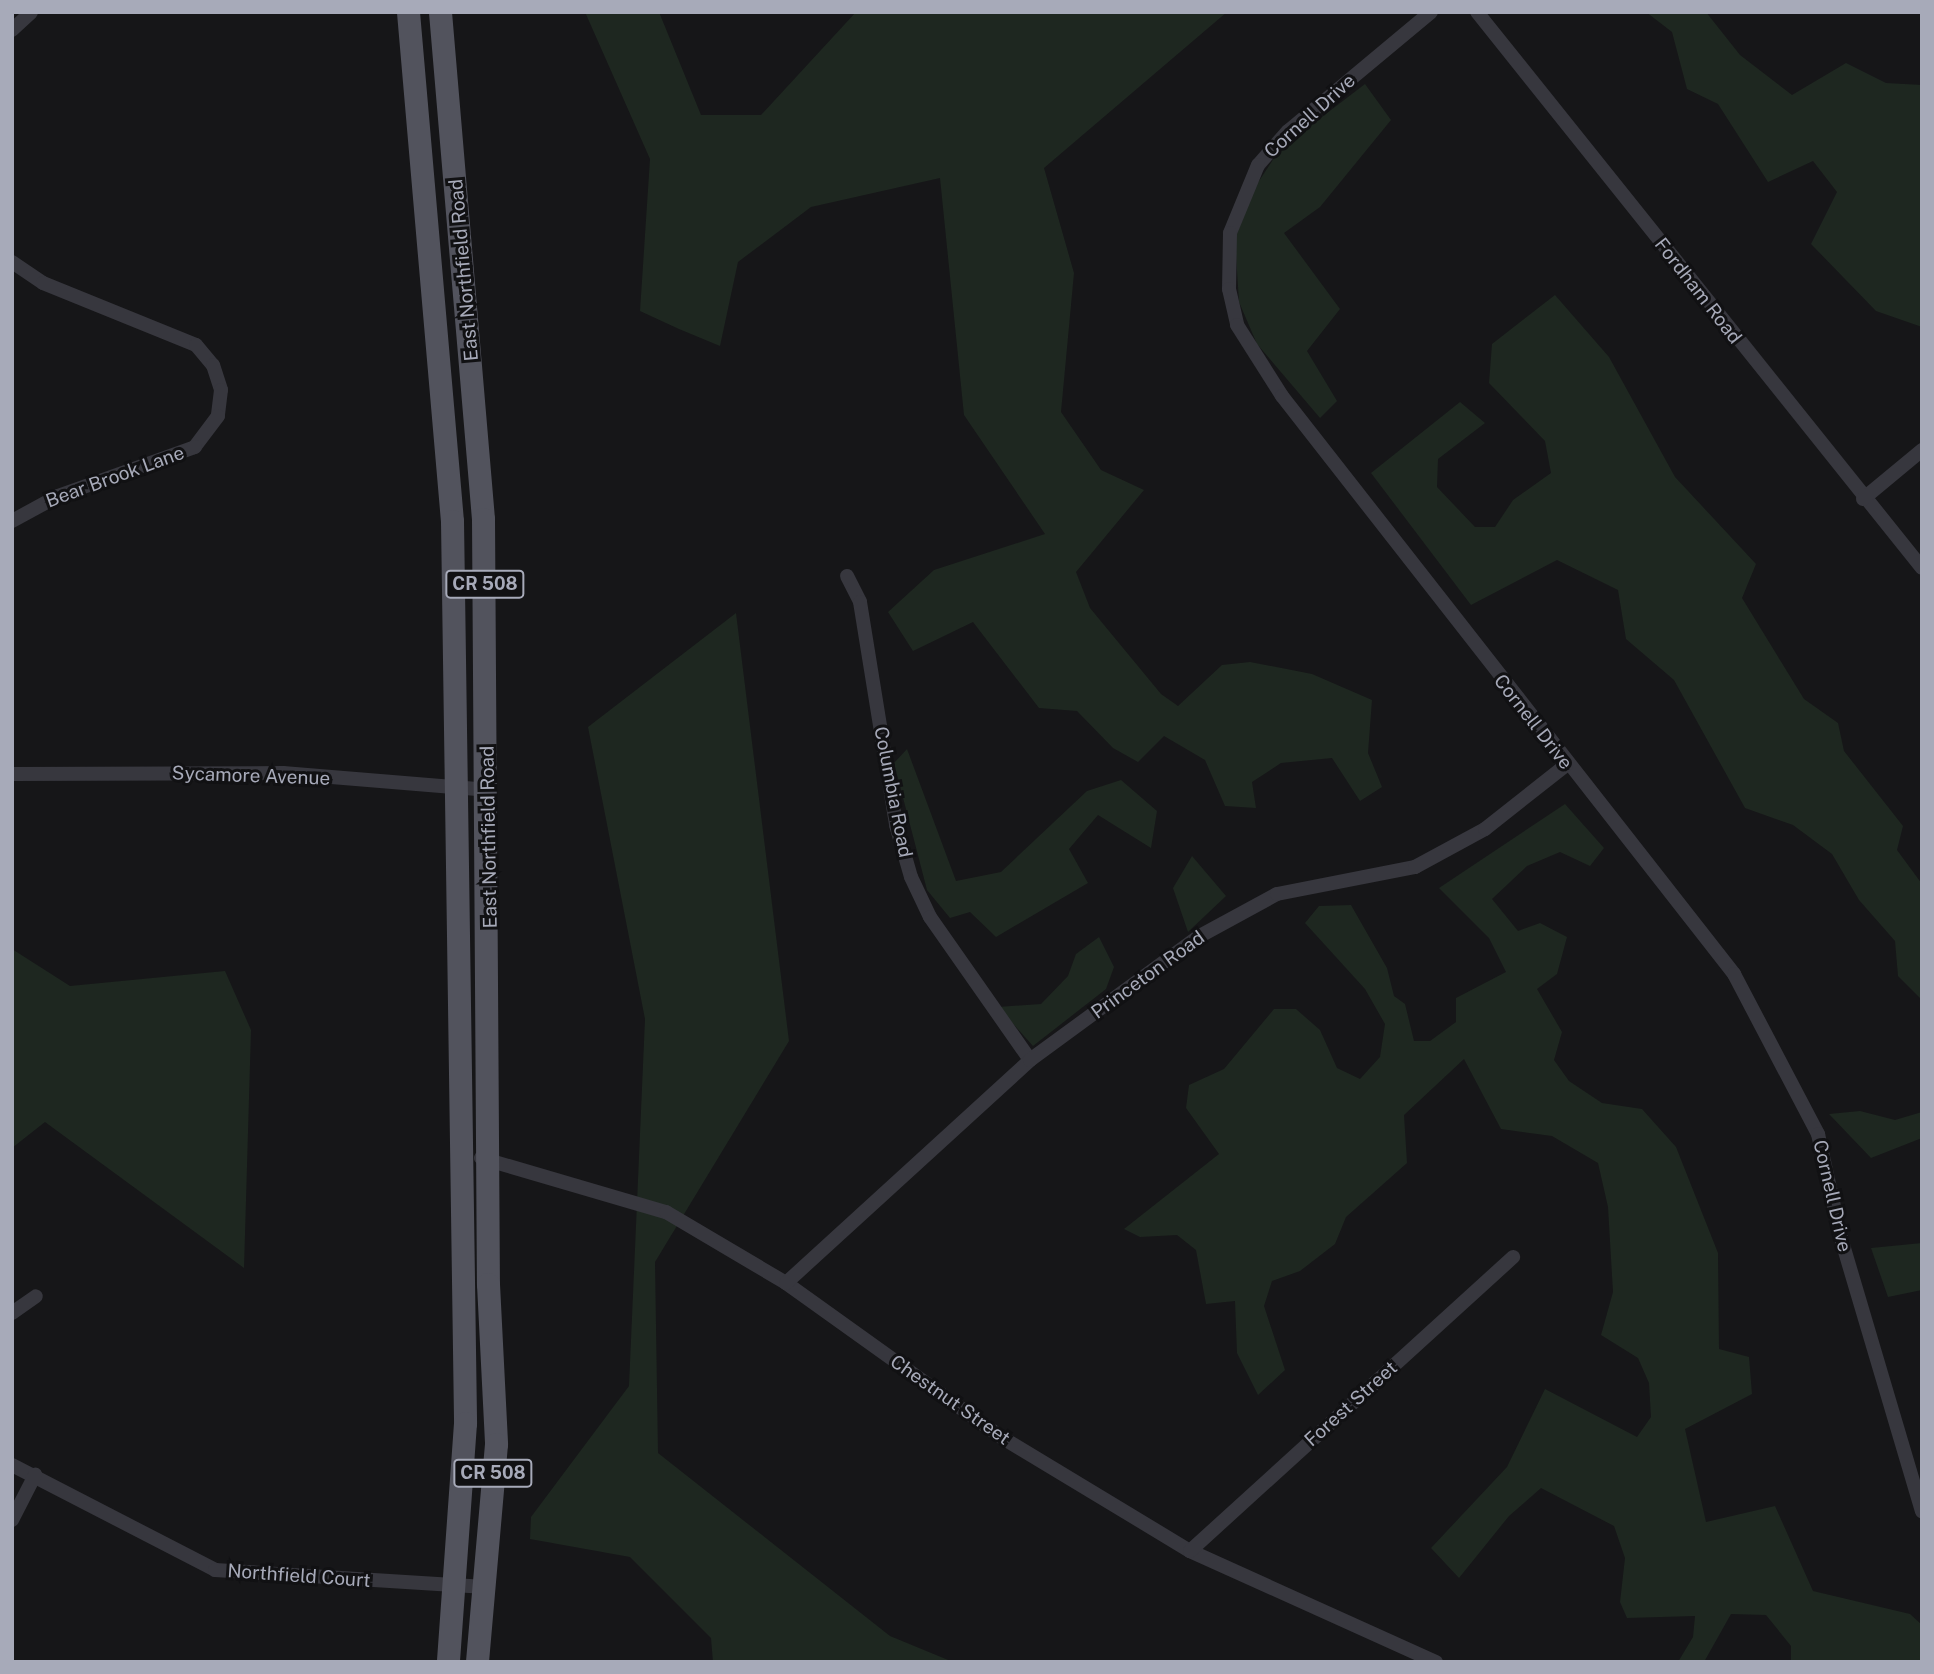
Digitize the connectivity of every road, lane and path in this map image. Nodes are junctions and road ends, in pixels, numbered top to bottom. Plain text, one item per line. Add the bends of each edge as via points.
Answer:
1 (31, 12) edge
2 (408, 12) edge
3 (440, 12) edge
4 (1431, 12) edge
5 (1478, 12) edge
6 (12, 30) edge
7 (463, 253) junction
8 (432, 260) junction
9 (12, 262) edge
10 (1922, 450) edge
11 (1863, 499) junction
12 (484, 519) junction
13 (12, 521) edge
14 (452, 521) junction
15 (1922, 568) edge
16 (847, 576) dead end
17 (1566, 765) junction
18 (12, 774) edge
19 (489, 790) junction
20 (458, 791) junction
21 (1030, 1060) junction
22 (462, 1156) junction
23 (489, 1158) junction
24 (1513, 1257) dead end
25 (786, 1283) junction
26 (36, 1296) dead end
27 (12, 1313) edge
28 (12, 1465) edge
29 (35, 1475) junction
30 (1922, 1511) edge
31 (12, 1520) edge
32 (1190, 1551) junction
33 (458, 1585) junction
34 (485, 1587) junction
35 (448, 1662) edge
36 (477, 1662) edge
37 (1436, 1662) edge

1 - 6 street
2 - 8 main road, East Northfield Road / CR 508
3 - 7 main road, East Northfield Road / CR 508
4 - 17 street, Cornell Drive via 1288,131 1258,165 1230,233 1228,289 1254,359
5 - 11 street, Fordham Road
7 - 8 main road
7 - 12 main road, East Northfield Road / CR 508
8 - 14 main road, East Northfield Road / CR 508
9 - 13 street, Bear Brook Lane via 43,283 196,345 213,365 222,390 218,416 195,447 58,496
10 - 11 street
11 - 15 street, Fordham Road
12 - 14 main road
12 - 19 main road, East Northfield Road / CR 508
14 - 20 main road, East Northfield Road / CR 508
16 - 21 street, Columbia Road via 860,602 896,825 911,877 930,918
17 - 21 street, Princeton Road via 1485,829 1415,867 1277,894 1198,937
17 - 30 street, Cornell Drive via 1728,966 1791,1074 1818,1134 1841,1238
18 - 20 street, Sycamore Avenue via 283,773
19 - 20 street, Sycamore Avenue
19 - 23 main road, East Northfield Road / CR 508
20 - 22 main road, East Northfield Road / CR 508
21 - 25 street, Princeton Road
22 - 23 street, Chestnut Street
22 - 33 main road, East Northfield Road / CR 508 via 465,1423
23 - 25 street, Chestnut Street via 640,1200
23 - 34 main road, East Northfield Road / CR 508 via 496,1444
24 - 32 street, Forest Street
25 - 32 street, Chestnut Street via 1001,1437
26 - 27 street
28 - 29 street, Northfield Court
29 - 31 street
29 - 33 street, Northfield Court via 215,1570
32 - 37 street, Chestnut Street
33 - 34 street, Northfield Court
33 - 35 main road, East Northfield Road / CR 508
34 - 36 main road, East Northfield Road / CR 508

